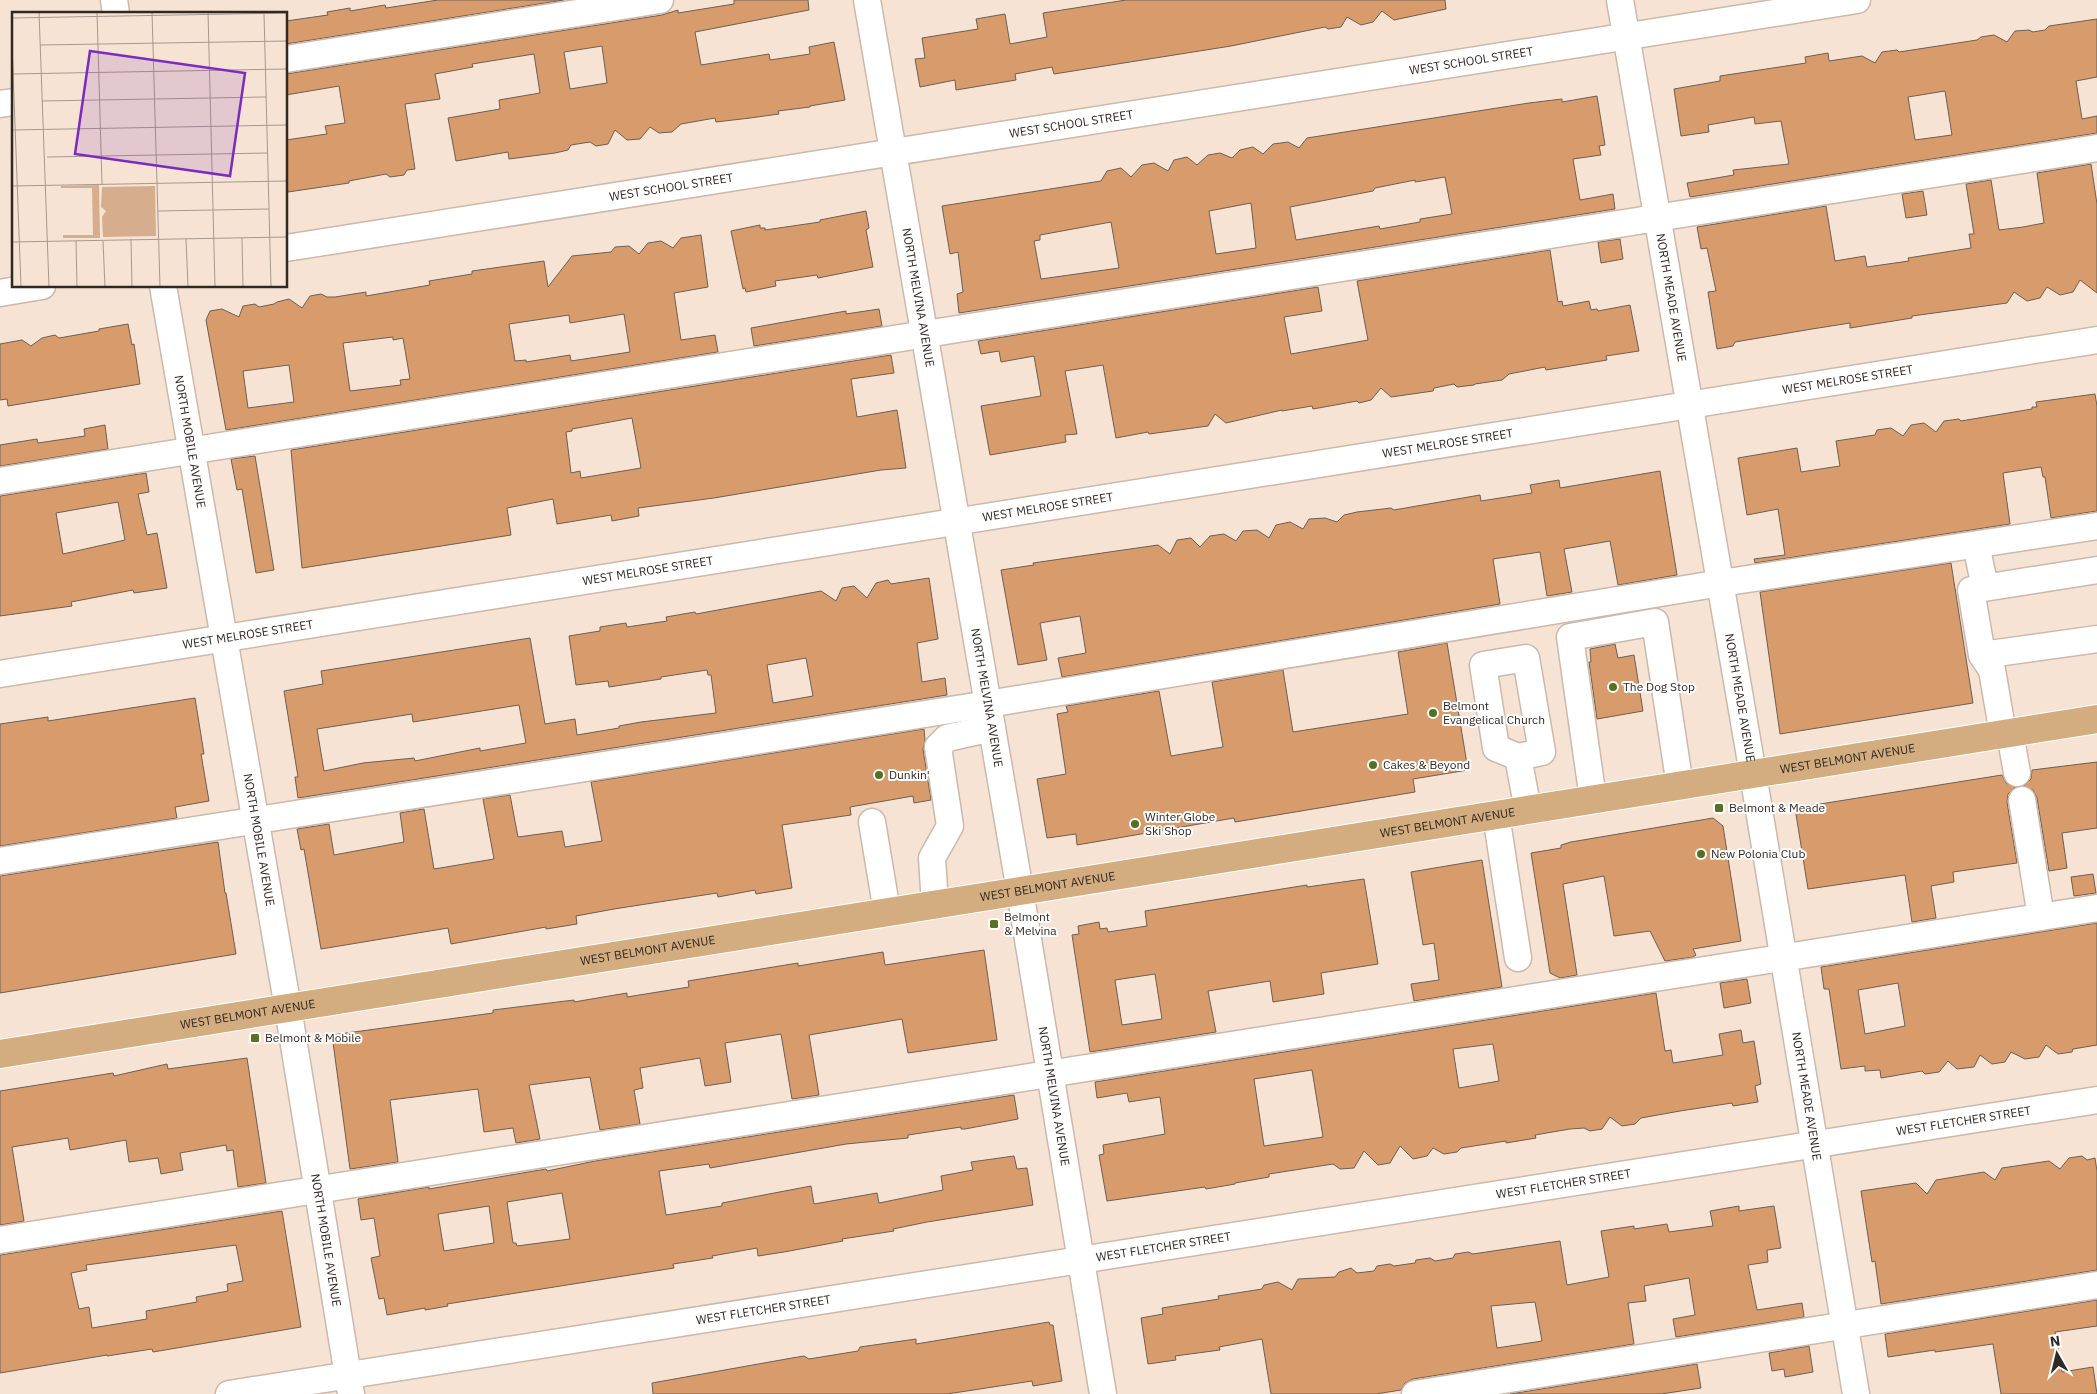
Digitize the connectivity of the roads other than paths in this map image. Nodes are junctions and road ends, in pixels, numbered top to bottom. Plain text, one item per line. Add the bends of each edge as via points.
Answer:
1 (660, 0) edge
2 (867, 0) edge
3 (1620, 0) edge
4 (1857, 0) edge
5 (1626, 36) junction
6 (288, 59) edge
7 (2097, 148) edge
8 (893, 152) junction
9 (1658, 218) junction
10 (288, 248) edge
11 (30, 288) edge
12 (164, 288) edge
13 (0, 293) edge
14 (924, 334) junction
15 (2097, 340) edge
16 (1690, 404) junction
17 (192, 450) junction
18 (0, 481) edge
19 (957, 522) junction
20 (2097, 526) edge
21 (1976, 545) junction
22 (2097, 570) edge
23 (1720, 583) junction
24 (1985, 587) junction
25 (224, 638) junction
26 (2097, 639) edge
27 (1982, 655) junction
28 (0, 674) edge
29 (990, 716) junction
30 (2097, 719) edge
31 (2007, 733) junction
32 (1518, 757) dead end
33 (2017, 773) dead end
34 (1753, 774) junction
35 (1680, 786) junction
36 (1593, 799) junction
37 (2022, 800) dead end
38 (1528, 810) junction
39 (1496, 815) junction
40 (256, 822) junction
41 (872, 822) dead end
42 (0, 861) edge
43 (1020, 891) junction
44 (935, 905) junction
45 (2097, 908) edge
46 (887, 912) junction
47 (2041, 917) junction
48 (1518, 958) dead end
49 (1784, 958) junction
50 (288, 1008) junction
51 (0, 1054) edge
52 (1050, 1074) junction
53 (2097, 1100) edge
54 (1815, 1144) junction
55 (318, 1190) junction
56 (0, 1240) edge
57 (1081, 1260) junction
58 (2097, 1285) edge
59 (1845, 1325) junction
60 (350, 1385) edge
61 (229, 1394) edge
62 (1103, 1394) edge
63 (1414, 1394) edge
64 (1856, 1394) edge

1 - 6 street
2 - 8 street, NORTH MELVINA AVENUE
3 - 5 street, NORTH MEADE AVENUE
4 - 5 street, WEST SCHOOL STREET
5 - 8 street, WEST SCHOOL STREET
5 - 9 street, NORTH MEADE AVENUE
7 - 9 street
8 - 10 street, WEST SCHOOL STREET
8 - 14 street, NORTH MELVINA AVENUE
9 - 14 street
9 - 16 street, NORTH MEADE AVENUE
11 - 13 street
12 - 17 street, NORTH MOBILE AVENUE
14 - 17 street
14 - 19 street, NORTH MELVINA AVENUE
15 - 16 street, WEST MELROSE STREET
16 - 19 street, WEST MELROSE STREET
16 - 23 street, NORTH MEADE AVENUE
17 - 18 street
17 - 25 street, NORTH MOBILE AVENUE
19 - 25 street, WEST MELROSE STREET
19 - 29 street, NORTH MELVINA AVENUE
20 - 21 street
21 - 23 street
21 - 24 street
22 - 24 street
23 - 29 street
23 - 34 street, NORTH MEADE AVENUE
24 - 27 street via 1971,590
25 - 28 street, WEST MELROSE STREET
25 - 40 street, NORTH MOBILE AVENUE
26 - 27 street
27 - 31 street via 1992,670
29 - 40 street
29 - 43 street, NORTH MELVINA AVENUE
29 - 44 street via 947,738 938,747 950,826 932,858
30 - 31 main road, WEST BELMONT AVENUE
31 - 33 street
31 - 34 main road, WEST BELMONT AVENUE
32 - 38 street
34 - 35 main road, WEST BELMONT AVENUE
34 - 49 street, NORTH MEADE AVENUE
35 - 36 main road, WEST BELMONT AVENUE
35 - 36 street via 1655,622 1570,637
36 - 38 main road, WEST BELMONT AVENUE
37 - 47 street
38 - 39 main road, WEST BELMONT AVENUE
39 - 43 main road, WEST BELMONT AVENUE
39 - 48 street
40 - 42 street
40 - 50 street, NORTH MOBILE AVENUE
41 - 46 street
43 - 44 main road, WEST BELMONT AVENUE
43 - 52 street, NORTH MELVINA AVENUE
44 - 46 main road, WEST BELMONT AVENUE
45 - 47 street
46 - 50 main road, WEST BELMONT AVENUE
47 - 49 street
49 - 52 street
49 - 54 street, NORTH MEADE AVENUE
50 - 51 main road, WEST BELMONT AVENUE
50 - 55 street, NORTH MOBILE AVENUE
52 - 55 street
52 - 57 street, NORTH MELVINA AVENUE
53 - 54 street, WEST FLETCHER STREET
54 - 57 street, WEST FLETCHER STREET
54 - 59 street, NORTH MEADE AVENUE
55 - 56 street
55 - 60 street, NORTH MOBILE AVENUE
57 - 60 street, WEST FLETCHER STREET
57 - 62 street, NORTH MELVINA AVENUE
58 - 59 street
59 - 63 street
59 - 64 street, NORTH MEADE AVENUE
60 - 61 street, WEST FLETCHER STREET

